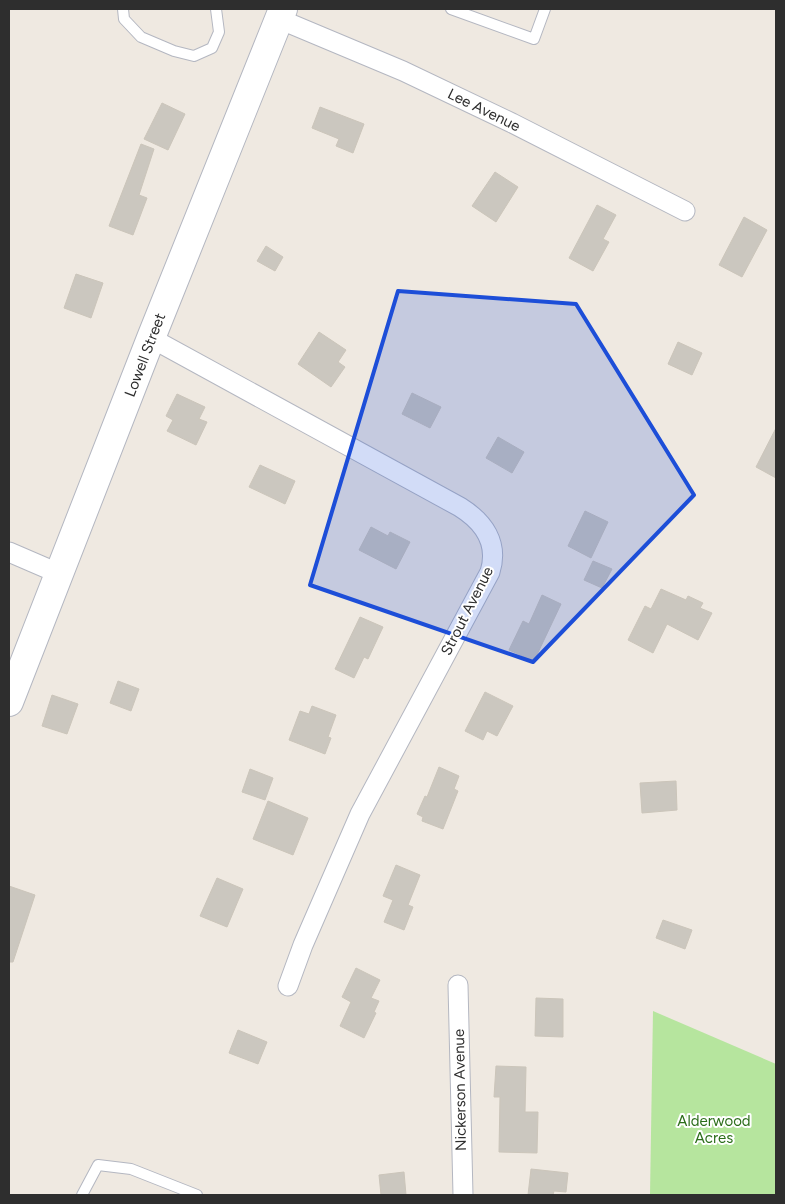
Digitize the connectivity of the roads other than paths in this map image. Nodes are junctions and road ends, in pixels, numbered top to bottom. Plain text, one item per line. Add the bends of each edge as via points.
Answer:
1 (123, 9) edge
2 (216, 9) edge
3 (451, 9) edge
4 (545, 9) edge
5 (281, 14) edge
6 (685, 210) dead end
7 (151, 338) junction
8 (9, 552) edge
9 (60, 574) junction
10 (9, 702) edge
11 (458, 985) dead end
12 (288, 986) dead end
13 (82, 1195) edge
14 (197, 1195) edge
15 (463, 1195) edge

1 - 2 lane via 124,19 141,37 194,56 212,48 219,32
3 - 4 lane via 534,39
5 - 6 street, Lee Avenue via 512,123
5 - 7 main road, Lowell Street
7 - 9 main road, Lowell Street
7 - 12 street, Strout Avenue via 460,506 482,524 492,544 490,572 360,814
8 - 9 street
9 - 10 main road, Lowell Street
11 - 15 street, Nickerson Avenue
13 - 14 lane via 98,1166 131,1169

